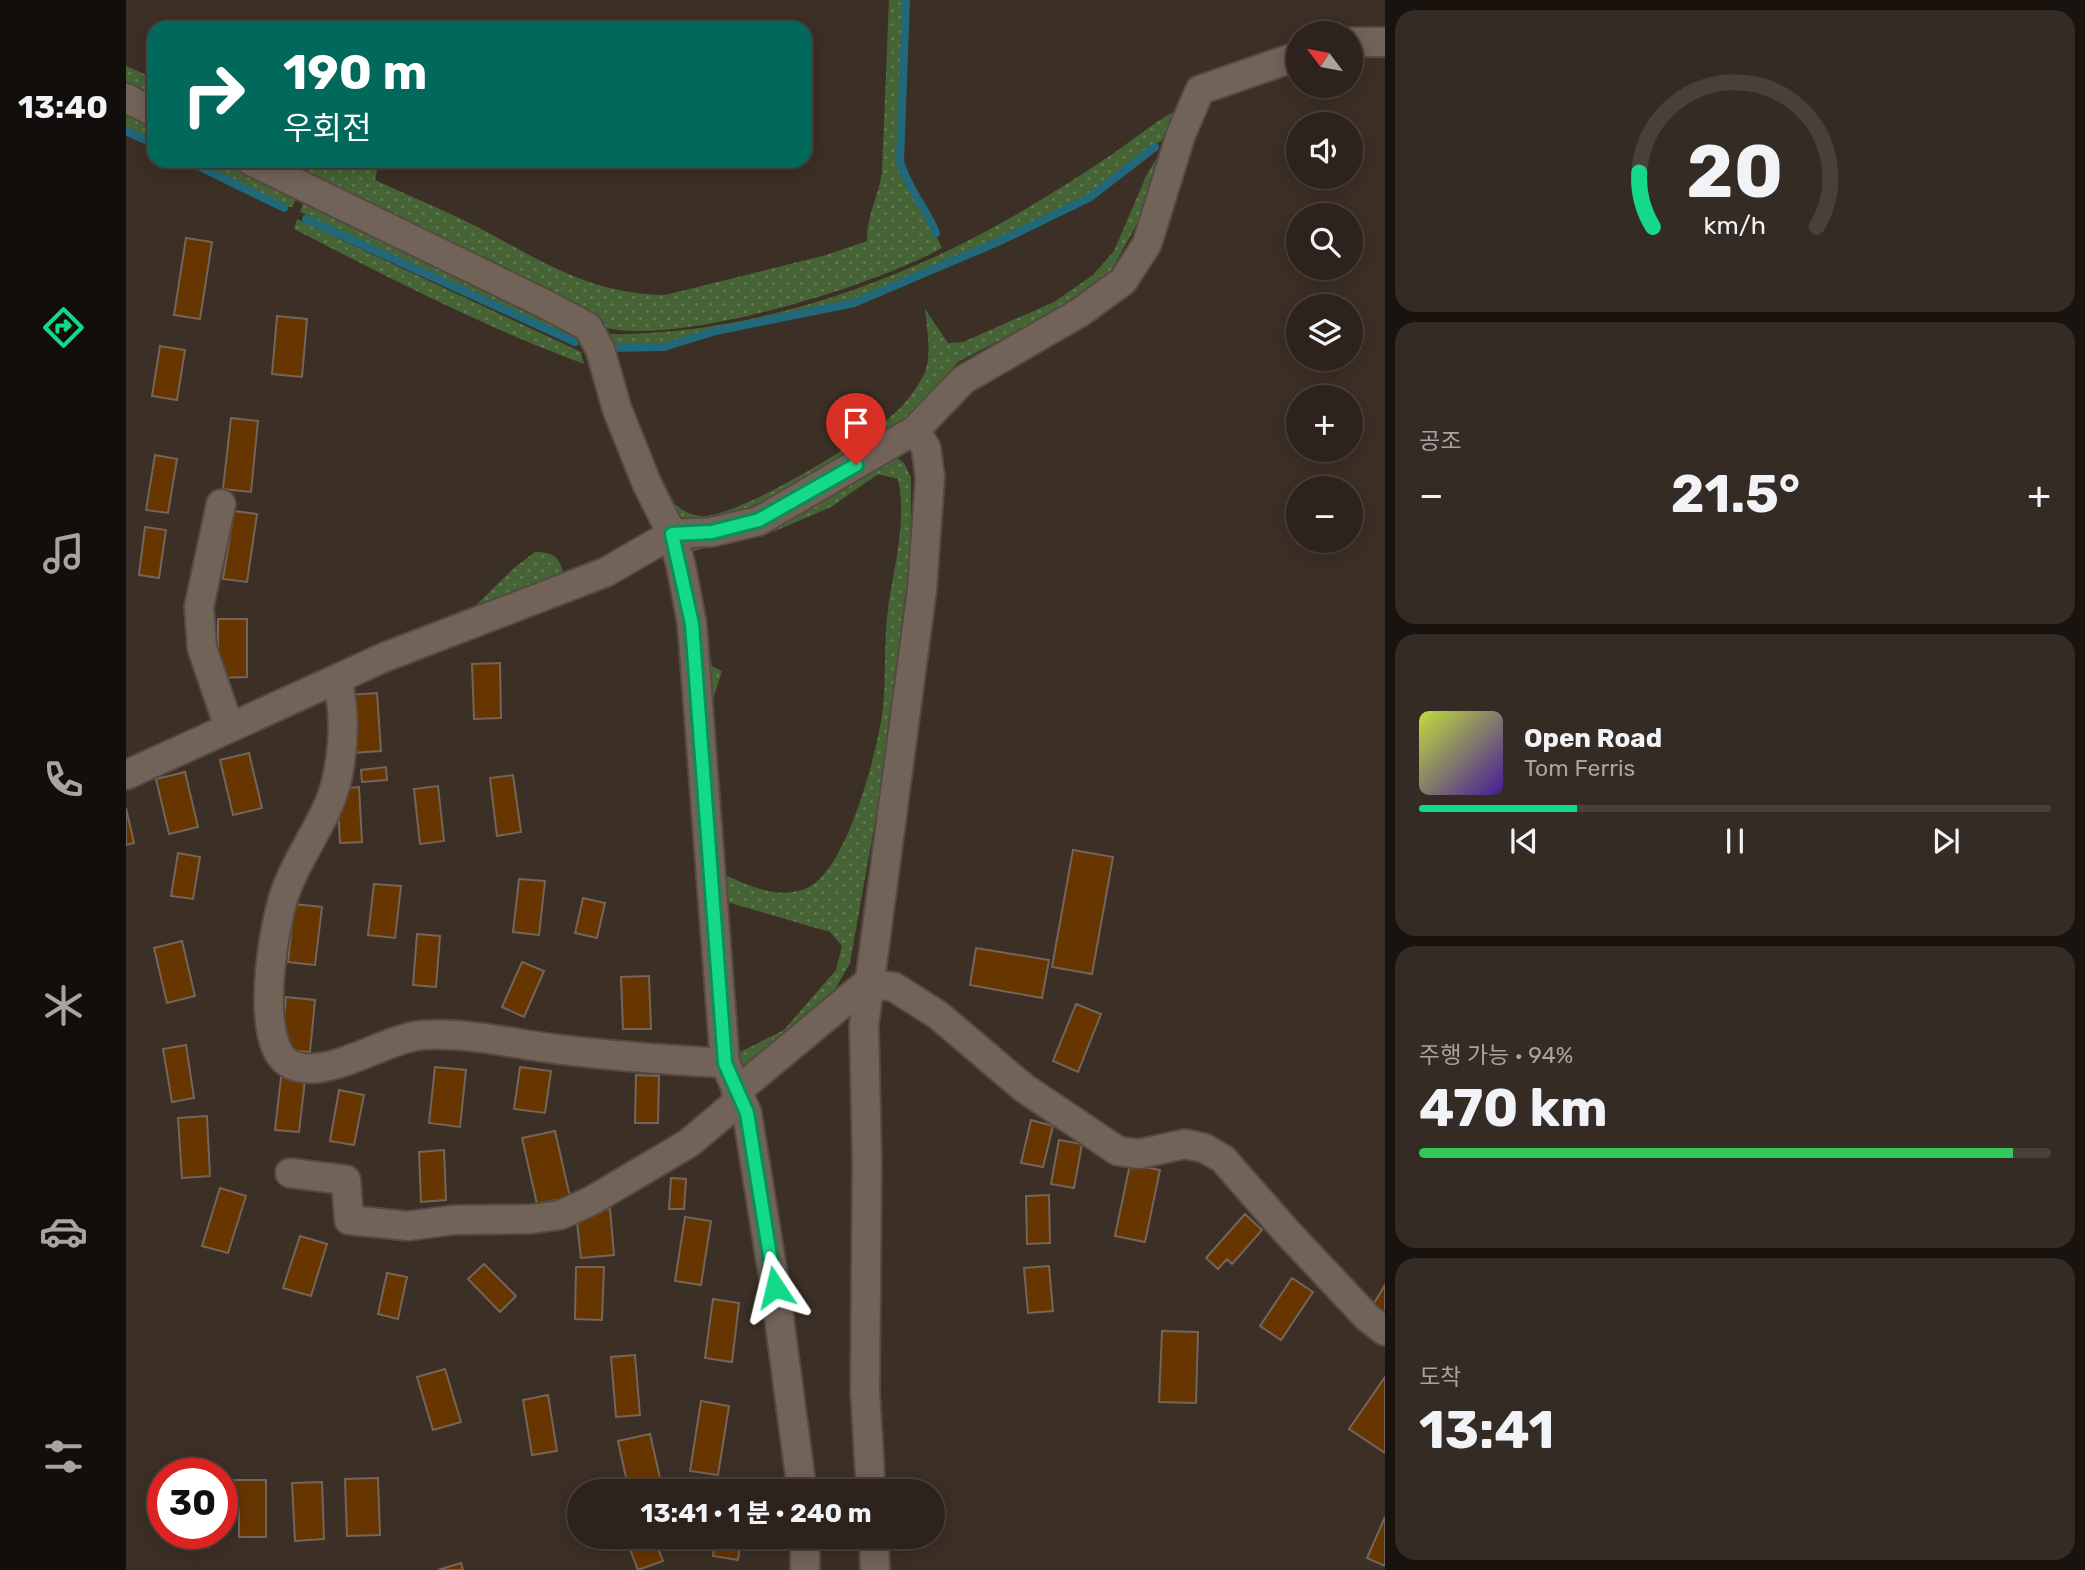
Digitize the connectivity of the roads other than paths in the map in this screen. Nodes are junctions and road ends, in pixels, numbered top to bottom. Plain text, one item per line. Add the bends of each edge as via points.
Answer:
1 (1363, 42) edge
2 (1385, 42) edge
3 (1286, 60) edge
4 (126, 98) edge
5 (147, 108) edge
6 (265, 168) edge
7 (915, 430) junction
8 (220, 504) dead end
9 (672, 534) junction
10 (337, 679) junction
11 (229, 727) junction
12 (126, 775) edge
13 (867, 984) junction
14 (725, 1063) junction
15 (738, 1096) junction
16 (290, 1173) dead end
17 (1385, 1331) edge
18 (801, 1479) edge
19 (870, 1479) edge
20 (805, 1549) edge
21 (874, 1549) edge
22 (805, 1570) edge
23 (875, 1570) edge

1 - 2 street
3 - 7 street via 1200,90 1181,134 1147,244 1123,281 1079,313 963,380
4 - 5 street
6 - 9 street via 588,327 600,349 632,449
7 - 9 street via 759,520 712,532
7 - 13 street via 926,448 930,477 922,589
8 - 11 street via 199,607 202,648
9 - 10 street via 606,572
9 - 14 street via 692,624
10 - 11 street
10 - 14 street via 342,699 338,775 328,808 277,914 268,1015 282,1060 309,1068 423,1035 622,1058
11 - 12 street
13 - 15 street
13 - 17 street via 894,987 938,1015 1024,1088 1118,1152 1139,1154 1185,1144 1223,1159
13 - 19 street via 865,1391
14 - 15 street
15 - 16 street via 689,1143 560,1215 408,1226 349,1220 346,1180
15 - 18 street via 747,1113
20 - 22 street
21 - 23 street

